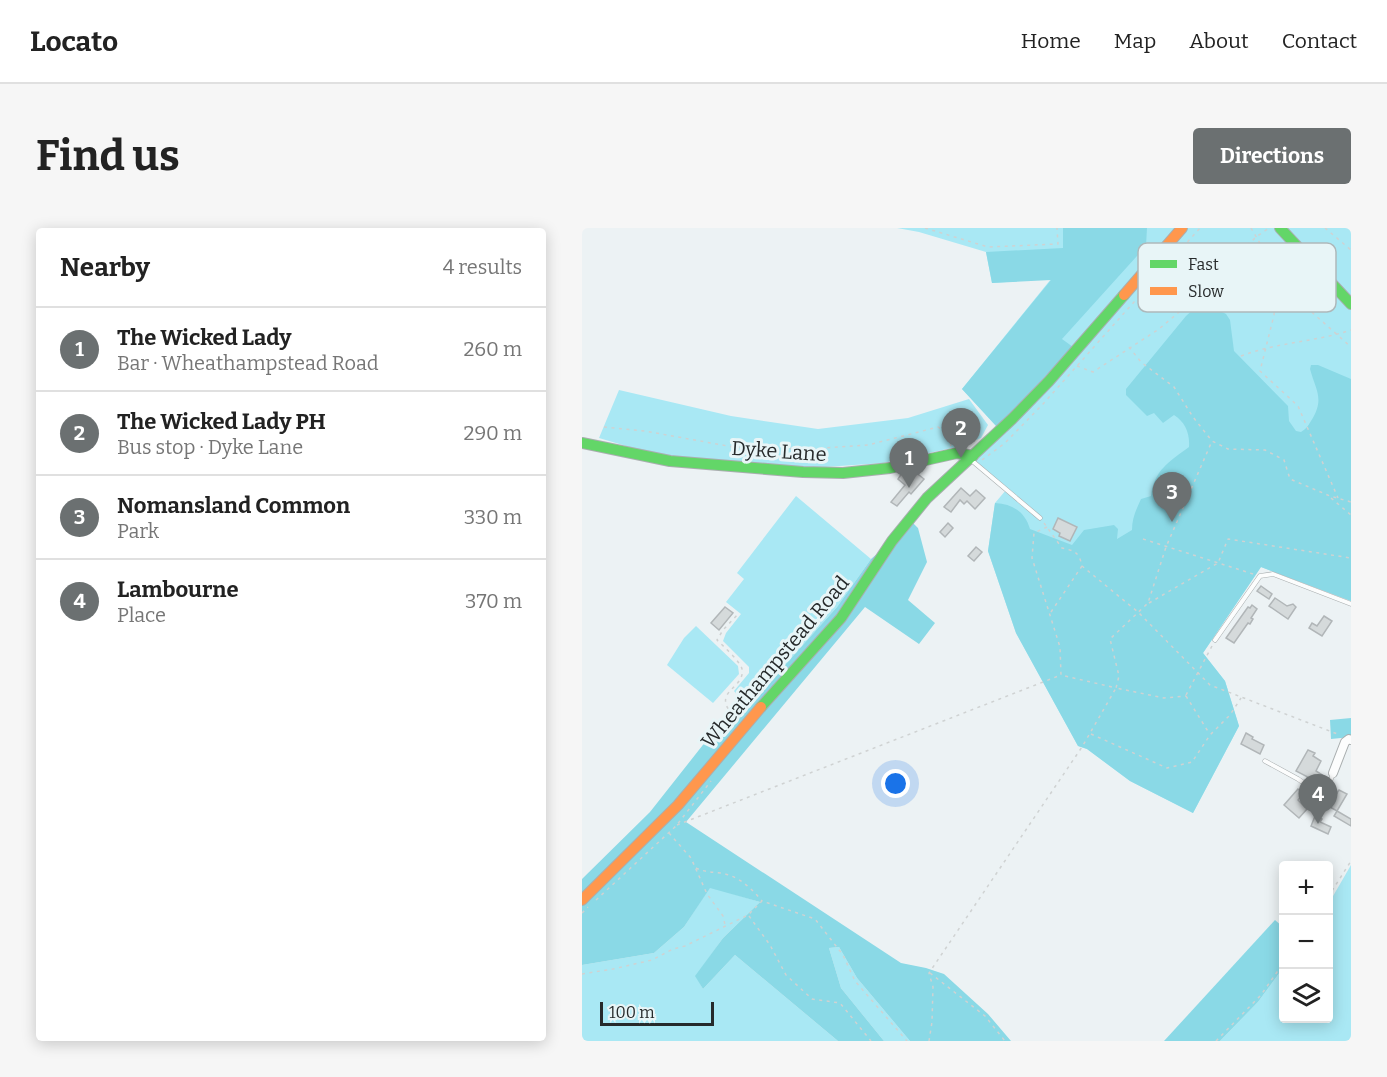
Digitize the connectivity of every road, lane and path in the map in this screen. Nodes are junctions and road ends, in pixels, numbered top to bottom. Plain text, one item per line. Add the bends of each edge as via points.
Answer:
1 (925, 228) edge
2 (1057, 228) edge
3 (1182, 228) edge
4 (1200, 228) edge
5 (1251, 228) edge
6 (1269, 228) edge
7 (1280, 228) edge
8 (1325, 228) edge
9 (1257, 237) junction
10 (1169, 243) edge
11 (1187, 243) edge
12 (1251, 243) edge
13 (1260, 243) edge
14 (1294, 243) edge
15 (1351, 250) edge
16 (1138, 279) edge
17 (1336, 288) edge
18 (1138, 298) edge
19 (1351, 304) edge
20 (1179, 312) edge
21 (1274, 312) edge
22 (1312, 312) edge
23 (1351, 330) edge
24 (1337, 334) junction
25 (1129, 347) junction
26 (1266, 347) junction
27 (1351, 347) edge
28 (1241, 356) dead end
29 (1077, 366) junction
30 (604, 427) dead end
31 (1212, 441) junction
32 (582, 443) edge
33 (954, 453) junction
34 (972, 460) junction
35 (1330, 496) junction
36 (1339, 499) junction
37 (1351, 502) edge
38 (1351, 515) edge
39 (1040, 518) joint
40 (1047, 527) junction
41 (1143, 539) dead end
42 (1167, 548) junction
43 (1351, 558) edge
44 (1218, 563) junction
45 (1082, 566) junction
46 (1260, 576) junction
47 (1148, 603) junction
48 (1351, 604) edge
49 (1051, 612) junction
50 (1138, 612) junction
51 (739, 614) dead end
52 (1215, 640) joint
53 (1197, 674) junction
54 (1061, 675) junction
55 (1116, 688) junction
56 (1186, 696) junction
57 (1241, 697) junction
58 (744, 726) junction
59 (1090, 733) junction
60 (1210, 735) junction
61 (1350, 739) edge
62 (1265, 761) dead end
63 (1333, 773) joint
64 (676, 826) dead end
65 (669, 833) dead end
66 (1351, 861) edge
67 (696, 868) junction
68 (1333, 890) edge
69 (582, 900) edge
70 (762, 901) junction
71 (748, 915) junction
72 (725, 926) junction
73 (1279, 969) edge
74 (929, 973) junction
75 (582, 974) edge
76 (871, 1041) edge
77 (907, 1041) edge
78 (929, 1041) edge
79 (1005, 1041) edge
80 (1216, 1041) edge

1 - 2 path via 988,247 1058,244
3 - 10 main road, Wheathampstead Road
4 - 11 path
5 - 9 path
6 - 9 path
7 - 14 main road
8 - 15 path
9 - 12 path
9 - 13 path
16 - 34 main road, Wheathampstead Road via 1049,381
17 - 19 main road
18 - 29 path
20 - 25 path
21 - 26 path
22 - 24 path
23 - 24 path
24 - 26 path
24 - 27 path
25 - 29 path via 1093,372
25 - 31 path via 1141,362 1174,387
26 - 28 path
26 - 36 path via 1260,371 1298,406
29 - 34 path via 1005,443 989,456
30 - 33 path via 733,447 807,449 868,445 938,427 944,431
31 - 35 path via 1228,449 1265,450 1284,459 1290,479
31 - 42 path
32 - 33 main road, Dyke Lane via 670,462 803,472 890,468
33 - 34 main road, Dyke Lane
34 - 39 lane
34 - 58 main road, Wheathampstead Road via 945,480 911,517 841,618
35 - 36 path
35 - 38 path
36 - 37 path
39 - 40 path
40 - 45 path via 1062,548 1076,551
40 - 49 path via 1034,533 1032,558
41 - 42 path
42 - 44 path
42 - 47 path
43 - 44 path via 1228,538
44 - 46 path
44 - 47 path
45 - 49 path
45 - 50 path
46 - 48 lane via 1273,574
46 - 52 lane
47 - 50 path
49 - 54 path via 1060,647
50 - 53 path
50 - 55 path via 1110,639 1119,676
51 - 58 path via 717,640 742,669 726,697 726,705
52 - 53 path
53 - 56 path
53 - 57 path via 1210,686
54 - 55 path
54 - 64 path
55 - 56 path via 1164,698
55 - 59 path
56 - 60 path
57 - 60 path
57 - 61 path
58 - 69 main road, Wheathampstead Road via 678,805
59 - 60 path via 1167,768 1192,762
59 - 74 path
61 - 63 street via 1345,742
62 - 63 lane via 1320,794 1325,793
65 - 67 path
66 - 68 path
67 - 70 path via 738,879
67 - 72 path
70 - 71 path
70 - 77 path via 815,919 843,955 855,981
71 - 72 path
71 - 76 path via 786,975 812,999 840,1003
72 - 75 path via 652,960
73 - 80 path via 1261,995
74 - 78 path via 933,987
74 - 79 path via 985,1016

